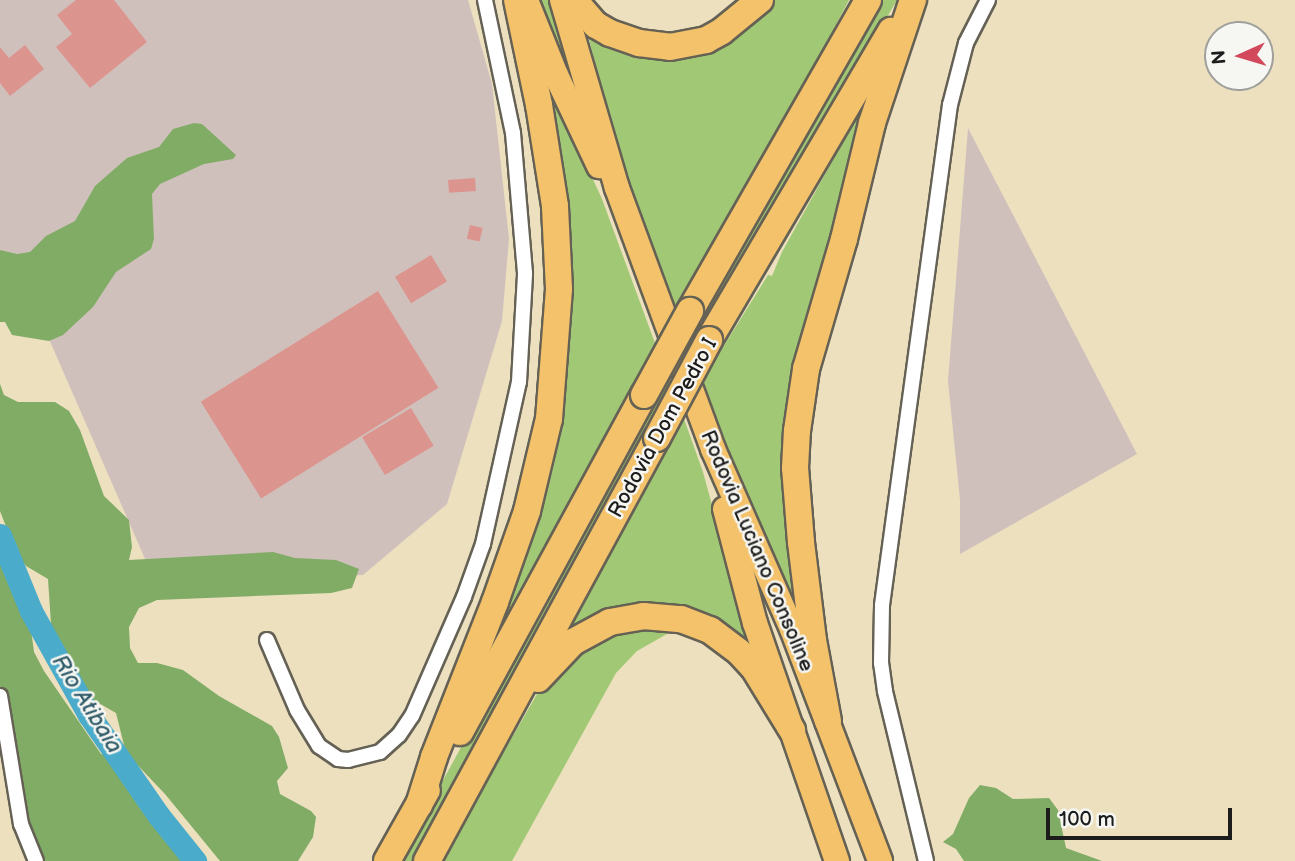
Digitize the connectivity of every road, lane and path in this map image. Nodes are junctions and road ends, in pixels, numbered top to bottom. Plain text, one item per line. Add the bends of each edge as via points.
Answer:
1 (485, 0) edge
2 (517, 0) edge
3 (526, 0) edge
4 (562, 0) edge
5 (575, 0) edge
6 (760, 0) edge
7 (868, 0) edge
8 (911, 0) edge
9 (988, 0) edge
10 (267, 640) dead end
11 (0, 696) edge
12 (514, 702) junction
13 (828, 721) junction
14 (792, 730) junction
15 (419, 805) junction
16 (36, 861) edge
17 (387, 861) edge
18 (427, 861) edge
19 (837, 861) edge
20 (880, 861) edge
21 (926, 861) edge

1 - 10 street via 513,133 525,273 519,382 483,544 412,716 380,751 348,760 319,746 297,710
2 - 15 highway via 555,206 559,289 550,406 527,511
3 - 14 highway, Rodovia Luciano Consoline via 615,203 697,426
4 - 13 highway, Rodovia Luciano Consoline via 617,188 713,449
5 - 6 highway via 596,25 610,33 670,47 722,32
7 - 15 highway, Rodovia Dom Pedro I, bridge
8 - 12 highway, Rodovia Dom Pedro I, bridge via 709,340
8 - 13 highway via 872,123 800,399 797,500 813,640
9 - 21 street via 966,43 950,105 882,605 885,691
11 - 16 street via 21,824
12 - 14 highway via 588,632 627,618 662,617 693,623 727,641 754,667
12 - 18 highway, Rodovia Dom Pedro I
13 - 20 highway, Rodovia Luciano Consoline
14 - 19 highway, Rodovia Luciano Consoline
15 - 17 highway, Rodovia Dom Pedro I

